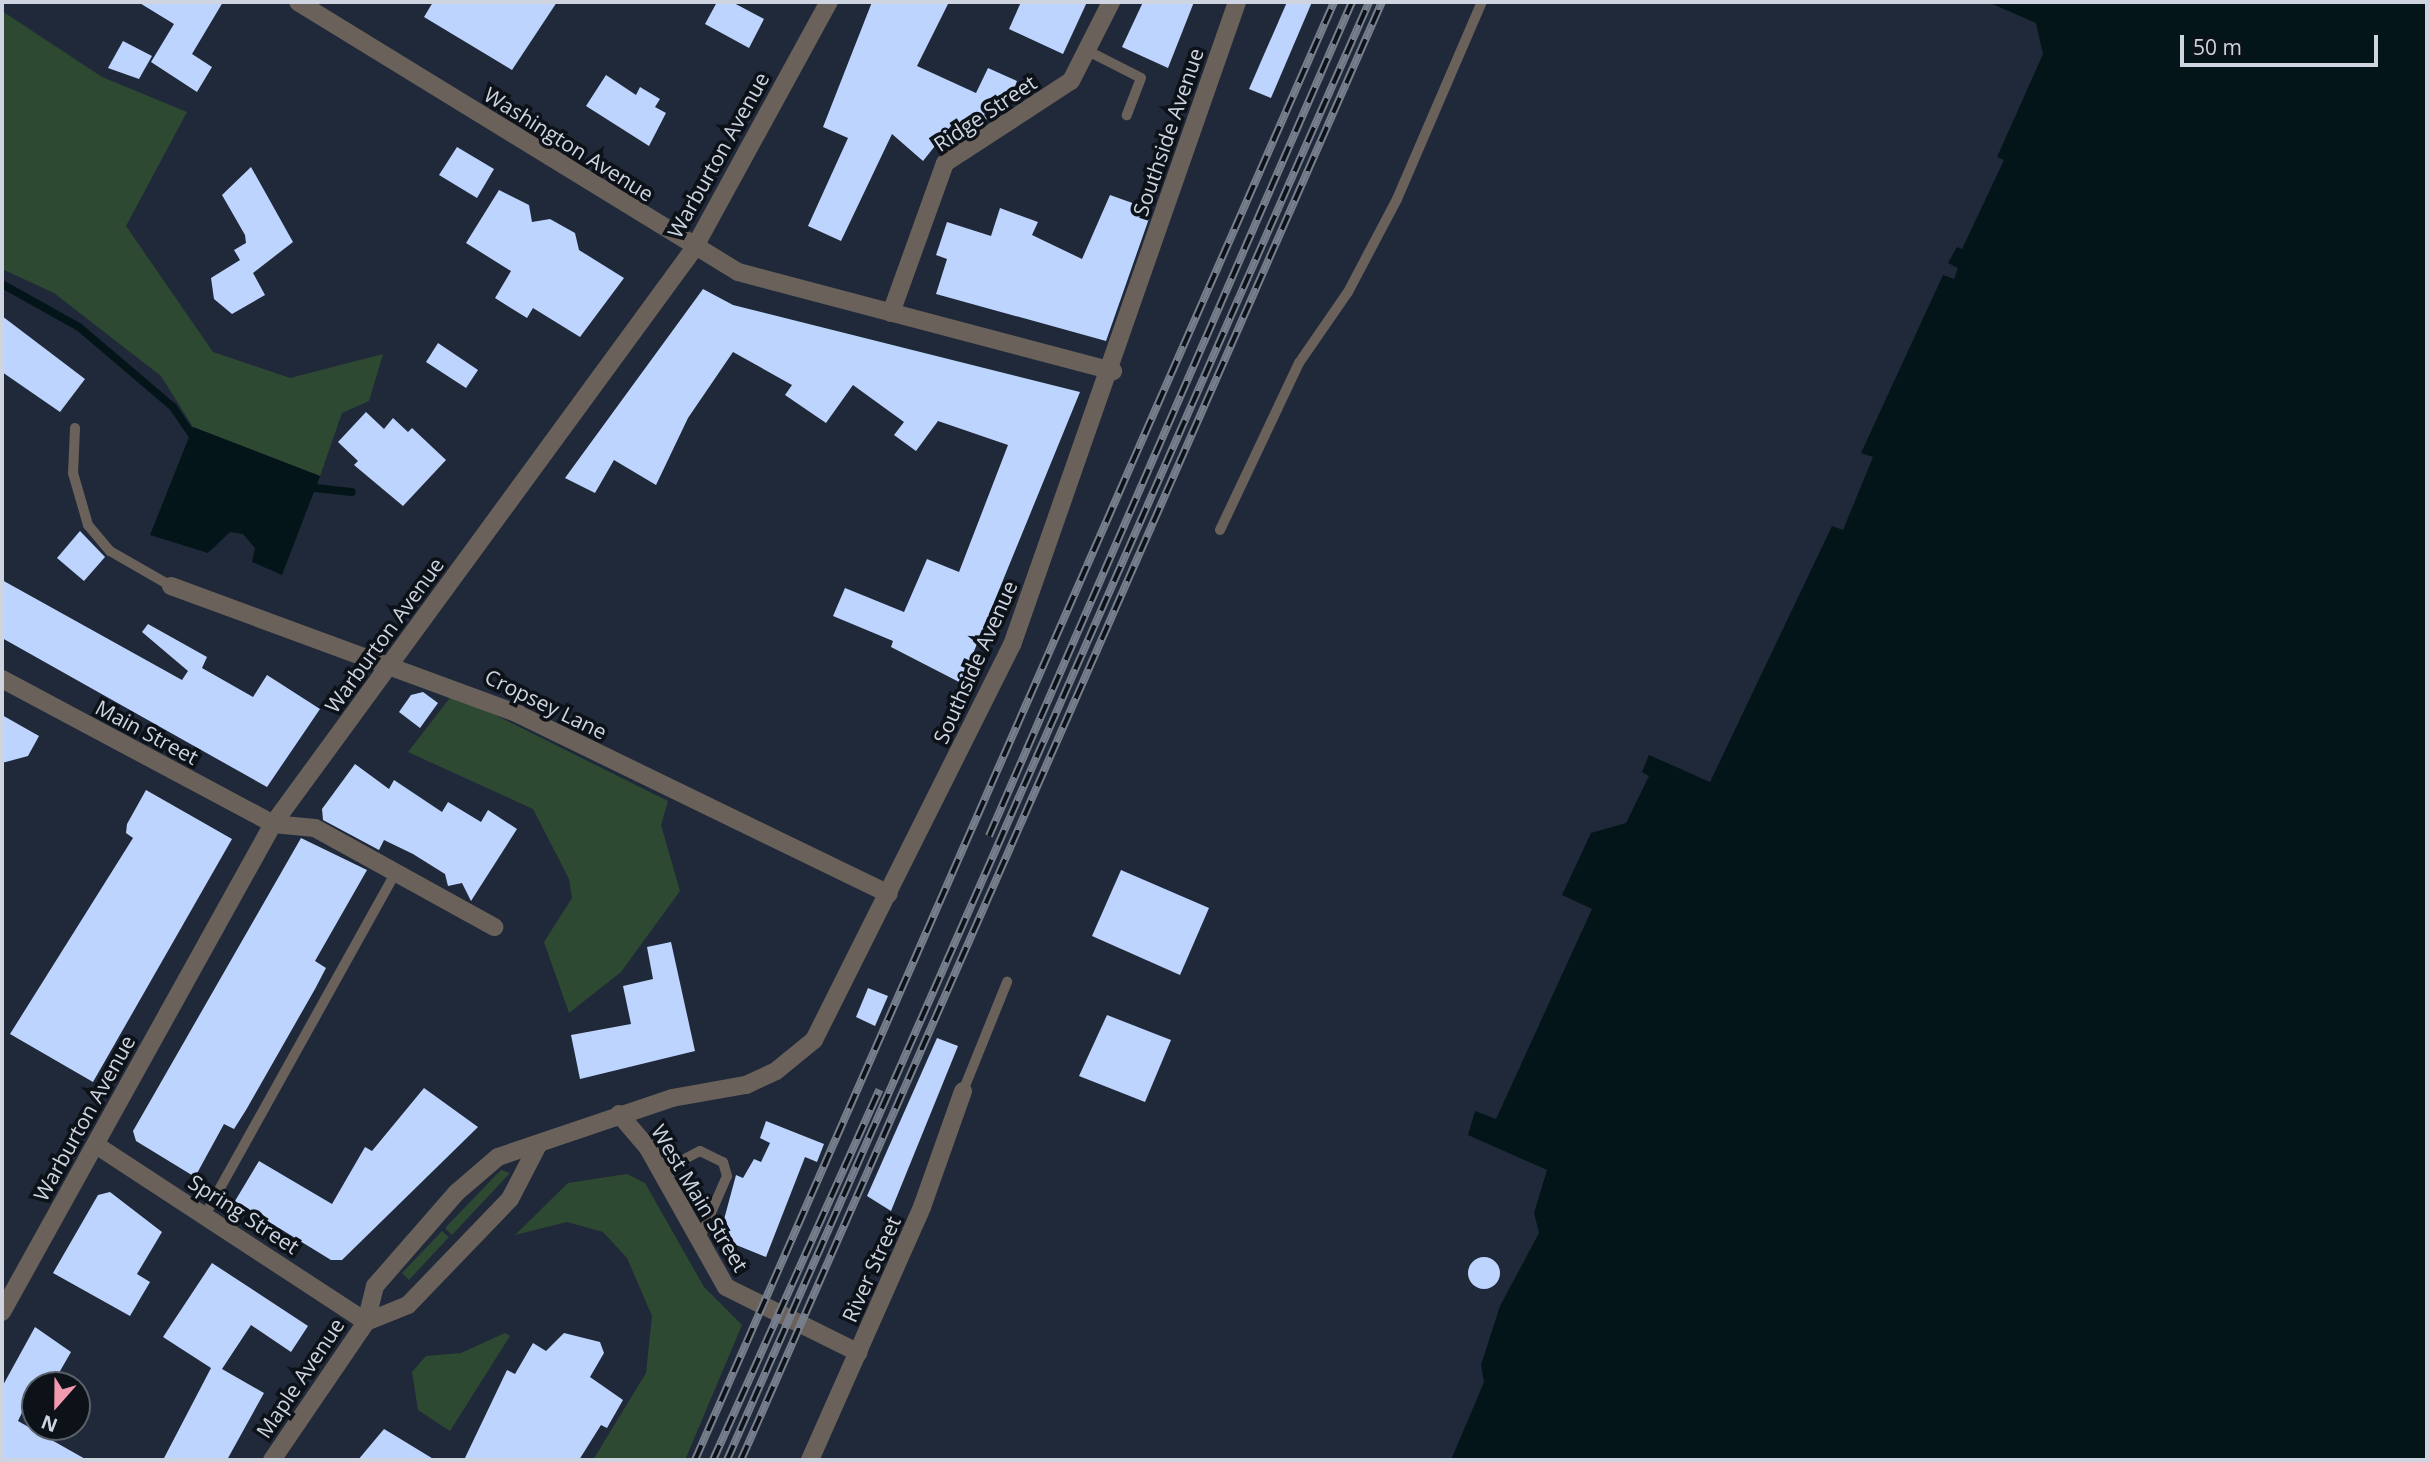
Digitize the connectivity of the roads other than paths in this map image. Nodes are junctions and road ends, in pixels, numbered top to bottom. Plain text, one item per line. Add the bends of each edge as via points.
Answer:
1 (298, 2) edge
2 (829, 2) edge
3 (1111, 2) edge
4 (1237, 2) edge
5 (1482, 2) edge
6 (1088, 51) junction
7 (1127, 115) dead end
8 (694, 250) junction
9 (891, 313) junction
10 (1113, 371) junction
11 (75, 428) dead end
12 (1220, 530) dead end
13 (171, 586) joint
14 (2, 679) edge
15 (273, 824) junction
16 (396, 872) junction
17 (889, 894) junction
18 (494, 928) dead end
19 (1007, 982) dead end
20 (963, 1091) joint
21 (620, 1114) junction
22 (96, 1145) junction
23 (537, 1147) junction
24 (662, 1171) junction
25 (205, 1215) junction
26 (699, 1242) junction
27 (2, 1312) edge
28 (366, 1321) junction
29 (859, 1353) junction
30 (272, 1460) edge
31 (810, 1460) edge

1 - 8 street, Washington Avenue
2 - 8 street, Warburton Avenue
3 - 6 street, Ridge Street
4 - 10 street, Southside Avenue
5 - 12 lane via 1397,199 1348,292 1299,363
6 - 7 lane via 1141,78
6 - 9 street, Ridge Street via 1071,81 945,163
8 - 9 street, Washington Avenue via 738,272
8 - 15 street, Warburton Avenue
9 - 10 street, Washington Avenue
10 - 17 street, Southside Avenue via 1012,645
11 - 13 lane via 73,473 88,525 110,551
13 - 17 street, Cropsey Lane via 518,713
14 - 15 street, Main Street
15 - 16 street via 315,828
15 - 22 street, Warburton Avenue
16 - 18 street
16 - 25 lane
17 - 21 street, Southside Avenue via 829,1016 800,1054 746,1085
19 - 20 lane
20 - 29 street, River Street via 922,1208
21 - 23 street, Southside Avenue
21 - 24 street, West Main Street
22 - 25 street, Spring Street
22 - 27 street, Warburton Avenue
23 - 28 street via 510,1199 408,1305
23 - 28 street, Southside Avenue via 498,1157 456,1193 375,1286
24 - 26 street, West Main Street
24 - 26 lane via 699,1151 723,1162 727,1176
25 - 28 street, Spring Street
26 - 29 street, West Main Street via 717,1276 742,1300
28 - 30 street, Maple Avenue
29 - 31 street, River Street

